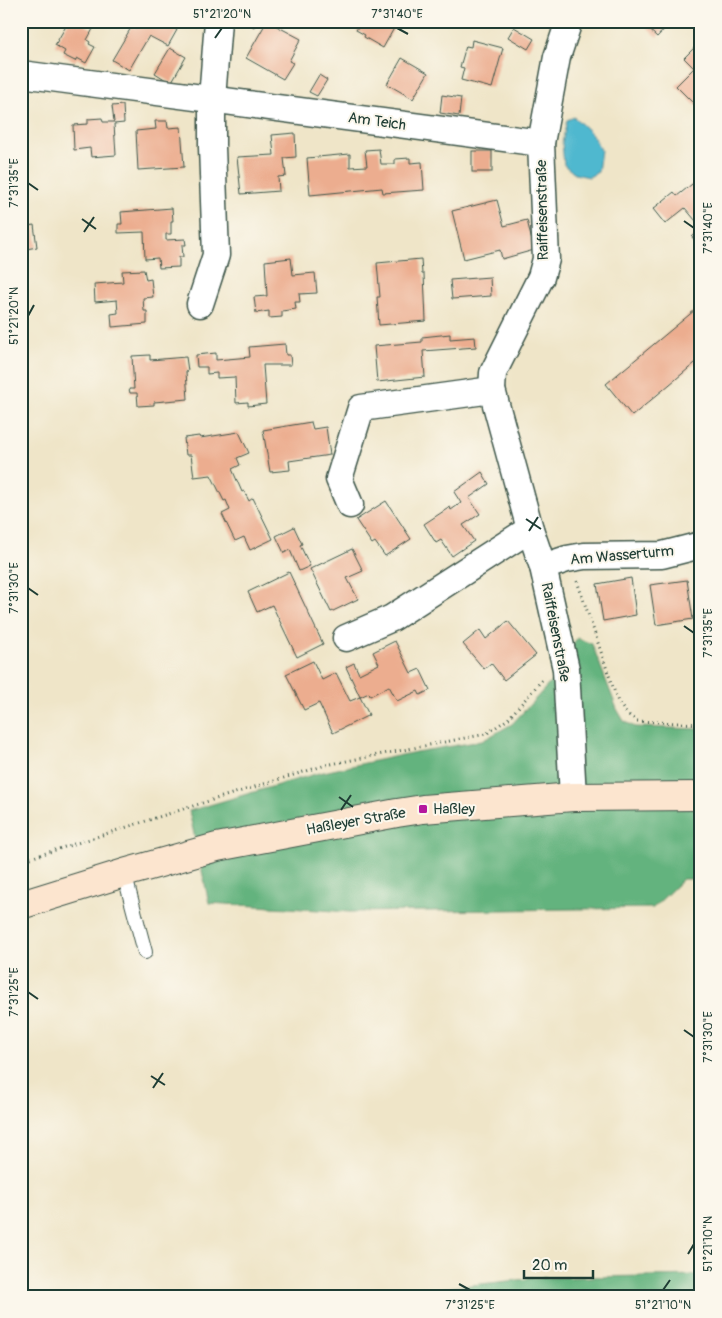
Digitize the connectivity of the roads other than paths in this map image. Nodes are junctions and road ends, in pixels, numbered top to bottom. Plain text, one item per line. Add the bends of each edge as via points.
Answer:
1 (218, 21) edge
2 (569, 21) edge
3 (21, 74) edge
4 (212, 99) junction
5 (541, 143) junction
6 (200, 304) dead end
7 (492, 390) junction
8 (350, 505) dead end
9 (530, 529) junction
10 (701, 545) edge
11 (555, 563) junction
12 (346, 638) dead end
13 (701, 796) edge
14 (573, 797) junction
15 (124, 873) junction
16 (21, 905) edge
17 (145, 952) dead end

1 - 4 street
2 - 5 street, Raiffeisenstraße via 556,57
3 - 4 street, Am Teich
4 - 5 street, Am Teich
4 - 6 street via 216,255
5 - 7 street, Raiffeisenstraße via 546,259 541,277 493,374
7 - 8 street via 361,408 339,479
7 - 9 street, Raiffeisenstraße
9 - 11 street, Raiffeisenstraße
9 - 12 street via 392,618
10 - 11 street, Am Wasserturm via 662,555 584,556
11 - 14 street, Raiffeisenstraße via 566,669
13 - 14 main road, Haßleyer Straße
14 - 15 main road, Haßleyer Straße via 397,812 217,847
15 - 16 main road, Haßleyer Straße
15 - 17 lane

